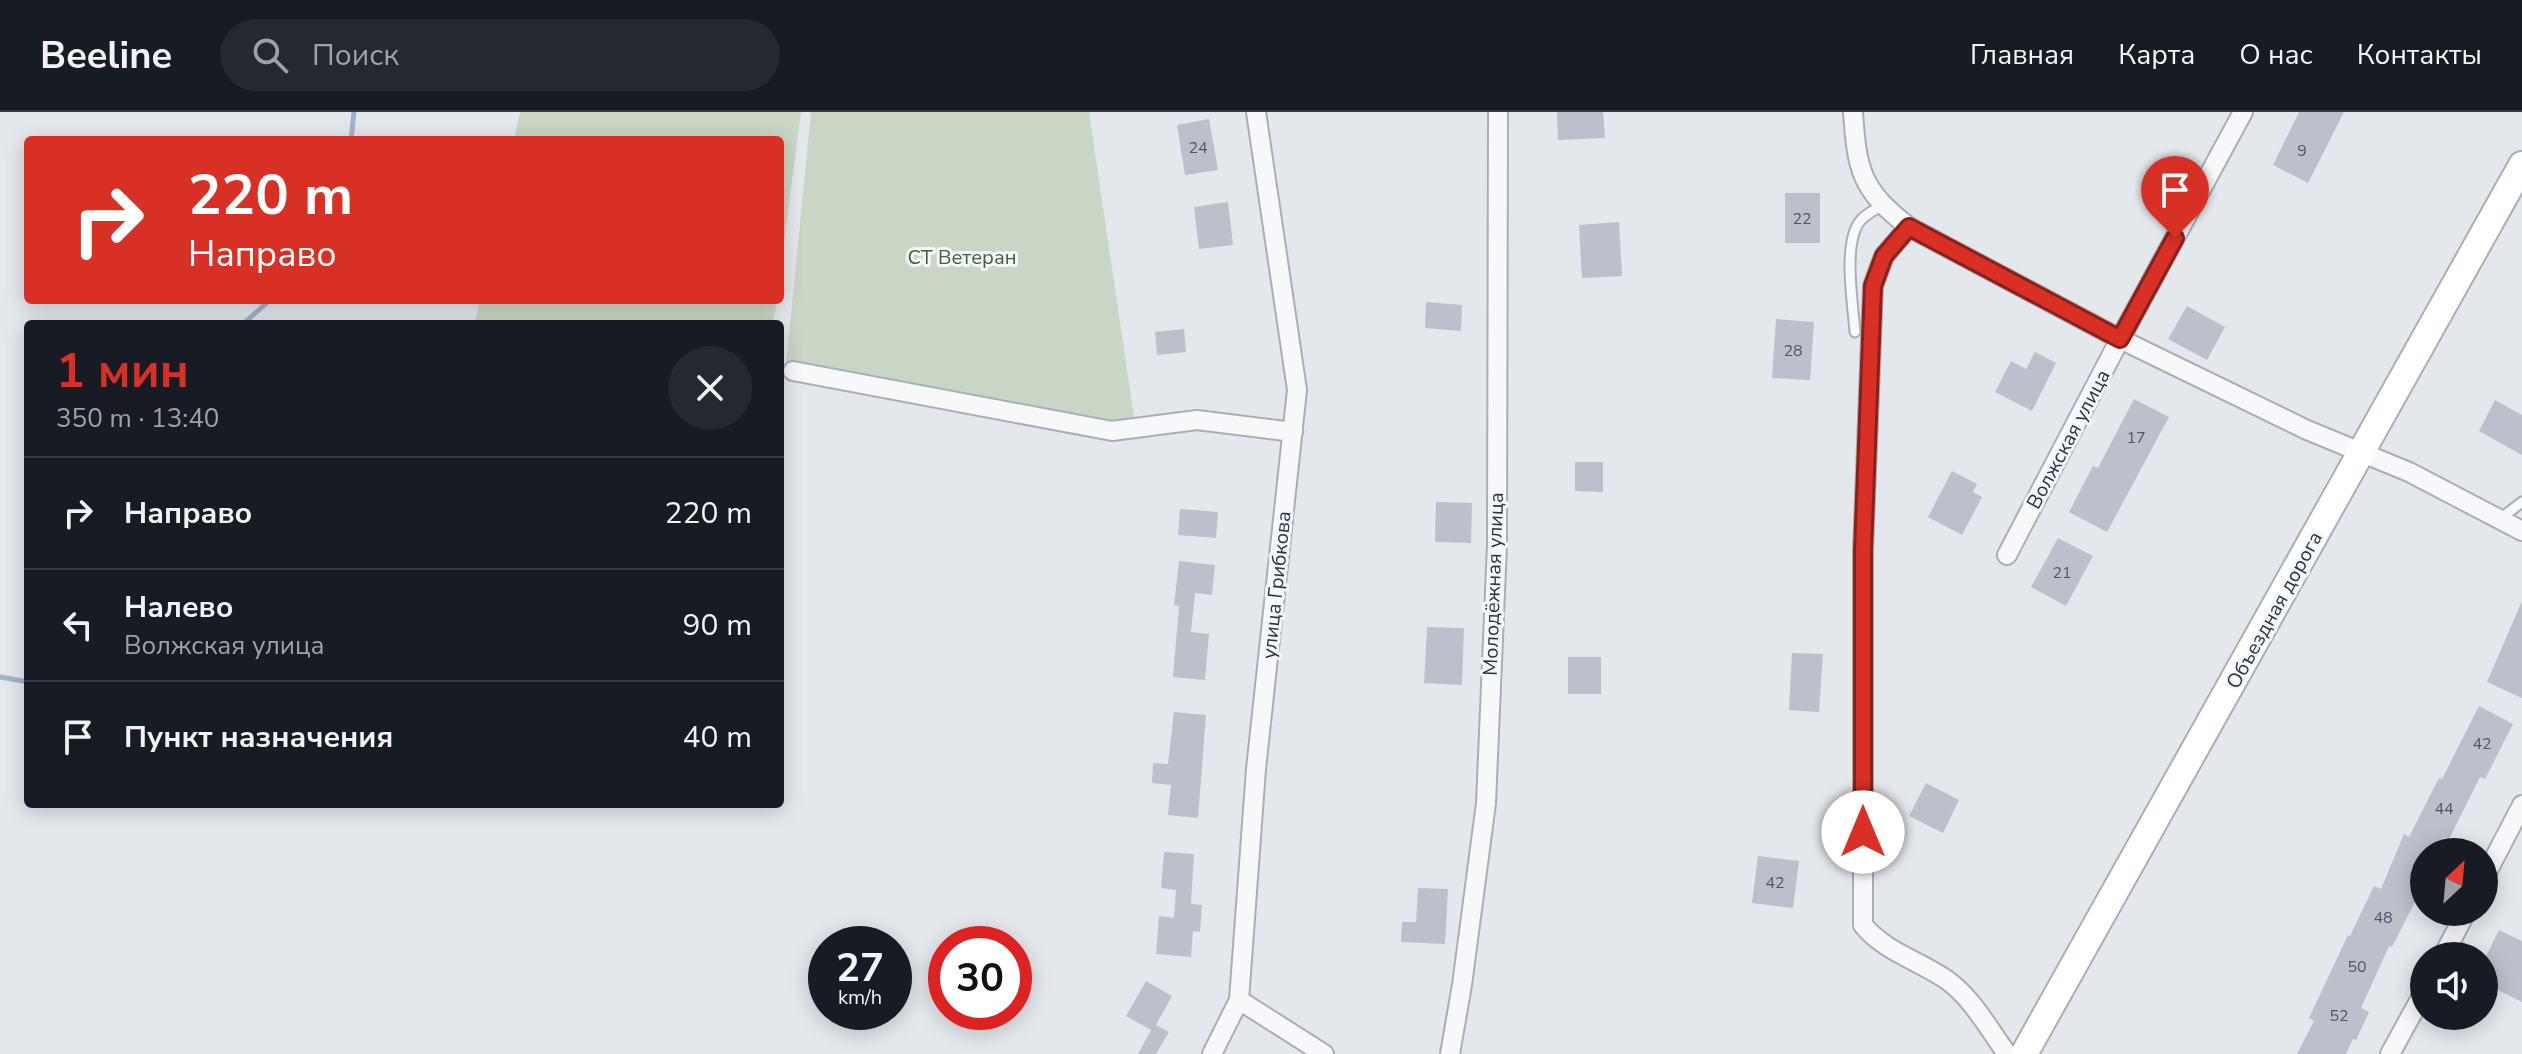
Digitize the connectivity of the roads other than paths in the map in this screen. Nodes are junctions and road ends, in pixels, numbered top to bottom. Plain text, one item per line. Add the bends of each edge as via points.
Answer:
1 (1256, 112) edge
2 (1498, 112) edge
3 (1853, 112) edge
4 (2243, 112) edge
5 (2522, 165) edge
6 (1881, 206) junction
7 (1909, 227) junction
8 (1855, 332) dead end
9 (2120, 339) junction
10 (793, 371) dead end
11 (1293, 432) junction
12 (2362, 453) junction
13 (2522, 502) edge
14 (2500, 519) junction
15 (2522, 531) edge
16 (2007, 555) dead end
17 (2522, 805) edge
18 (2498, 851) edge
19 (1239, 1000) junction
20 (2410, 1018) edge
21 (1212, 1054) edge
22 (1324, 1054) edge
23 (1450, 1054) edge
24 (2007, 1054) edge
25 (2024, 1054) edge
26 (2390, 1054) edge

1 - 11 street, улица Грибкова via 1297,390
2 - 23 street, Молодёжная улица via 1497,545 1486,803
3 - 6 street via 1856,155
4 - 9 street, Волжская улица
5 - 12 main road, Объездная дорога
6 - 7 street
6 - 8 lane via 1853,232
7 - 9 street
7 - 24 street via 1884,256 1873,286 1863,551 1863,925 1874,939 1963,994
9 - 12 street
9 - 16 street, Волжская улица
10 - 11 street via 1112,431 1197,420
11 - 19 street, улица Грибкова via 1256,769
12 - 14 street
12 - 25 main road, Объездная дорога
13 - 14 lane
14 - 15 street
17 - 18 street
19 - 21 street, улица Грибкова
19 - 22 street
20 - 26 street

